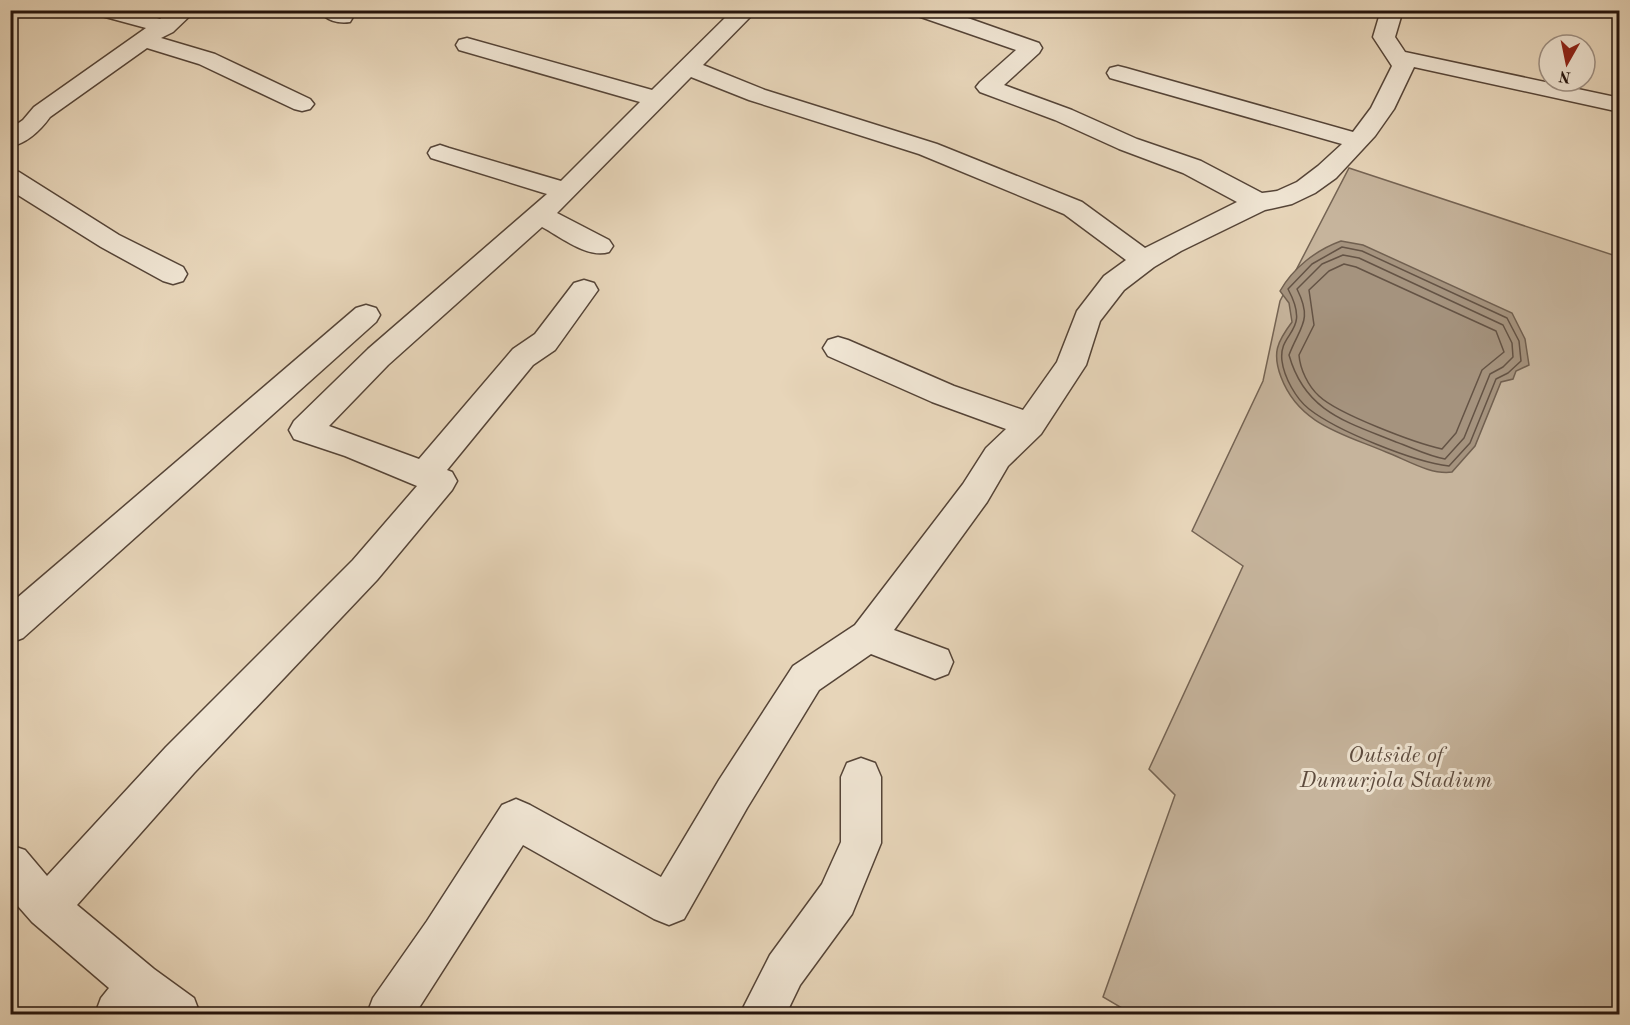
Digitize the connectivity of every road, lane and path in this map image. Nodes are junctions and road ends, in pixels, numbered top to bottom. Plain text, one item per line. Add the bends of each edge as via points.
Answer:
1 (106, 10) edge
2 (186, 10) edge
3 (747, 10) edge
4 (923, 10) edge
5 (1392, 10) edge
6 (165, 27) junction
7 (145, 40) junction
8 (467, 45) dead end
9 (1397, 57) junction
10 (688, 67) junction
11 (1118, 73) dead end
12 (656, 99) junction
13 (302, 104) dead end
14 (1620, 105) edge
15 (10, 140) edge
16 (1359, 141) junction
17 (440, 153) dead end
18 (10, 178) edge
19 (566, 191) junction
20 (1259, 202) junction
21 (539, 214) junction
22 (600, 246) dead end
23 (1144, 261) junction
24 (173, 274) dead end
25 (584, 290) dead end
26 (366, 315) dead end
27 (838, 348) dead end
28 (1030, 425) junction
29 (424, 475) junction
30 (10, 627) edge
31 (868, 636) junction
32 (935, 662) dead end
33 (861, 777) dead end
34 (10, 865) edge
35 (47, 907) junction
36 (128, 1000) edge
37 (178, 1014) edge
38 (388, 1014) edge
39 (762, 1014) edge

1 - 6 street
2 - 6 street
3 - 10 street
4 - 20 street via 1031,48 988,87 1198,170
5 - 9 street via 1384,37
6 - 7 street
7 - 13 street via 207,59
7 - 15 street via 42,112 32,125
8 - 12 street
9 - 14 street
9 - 16 street via 1403,66 1396,87
10 - 12 street
10 - 23 street via 757,95 927,149 1073,208
11 - 16 street
12 - 19 street
16 - 20 street via 1340,163 1291,196
17 - 19 street
18 - 24 street via 110,241
19 - 21 street
20 - 23 street
21 - 22 street
21 - 29 street via 378,357 305,430
23 - 28 street via 1114,283 1087,318 1071,365
25 - 29 street via 545,342 524,357
26 - 30 street
27 - 28 street via 943,394
28 - 31 street via 997,457 975,493
29 - 35 street via 441,481 365,570 180,760
31 - 32 street
31 - 38 street via 806,678 669,904 516,819
33 - 39 street via 861,843 837,900 785,970
34 - 35 street
35 - 36 street
36 - 37 street

